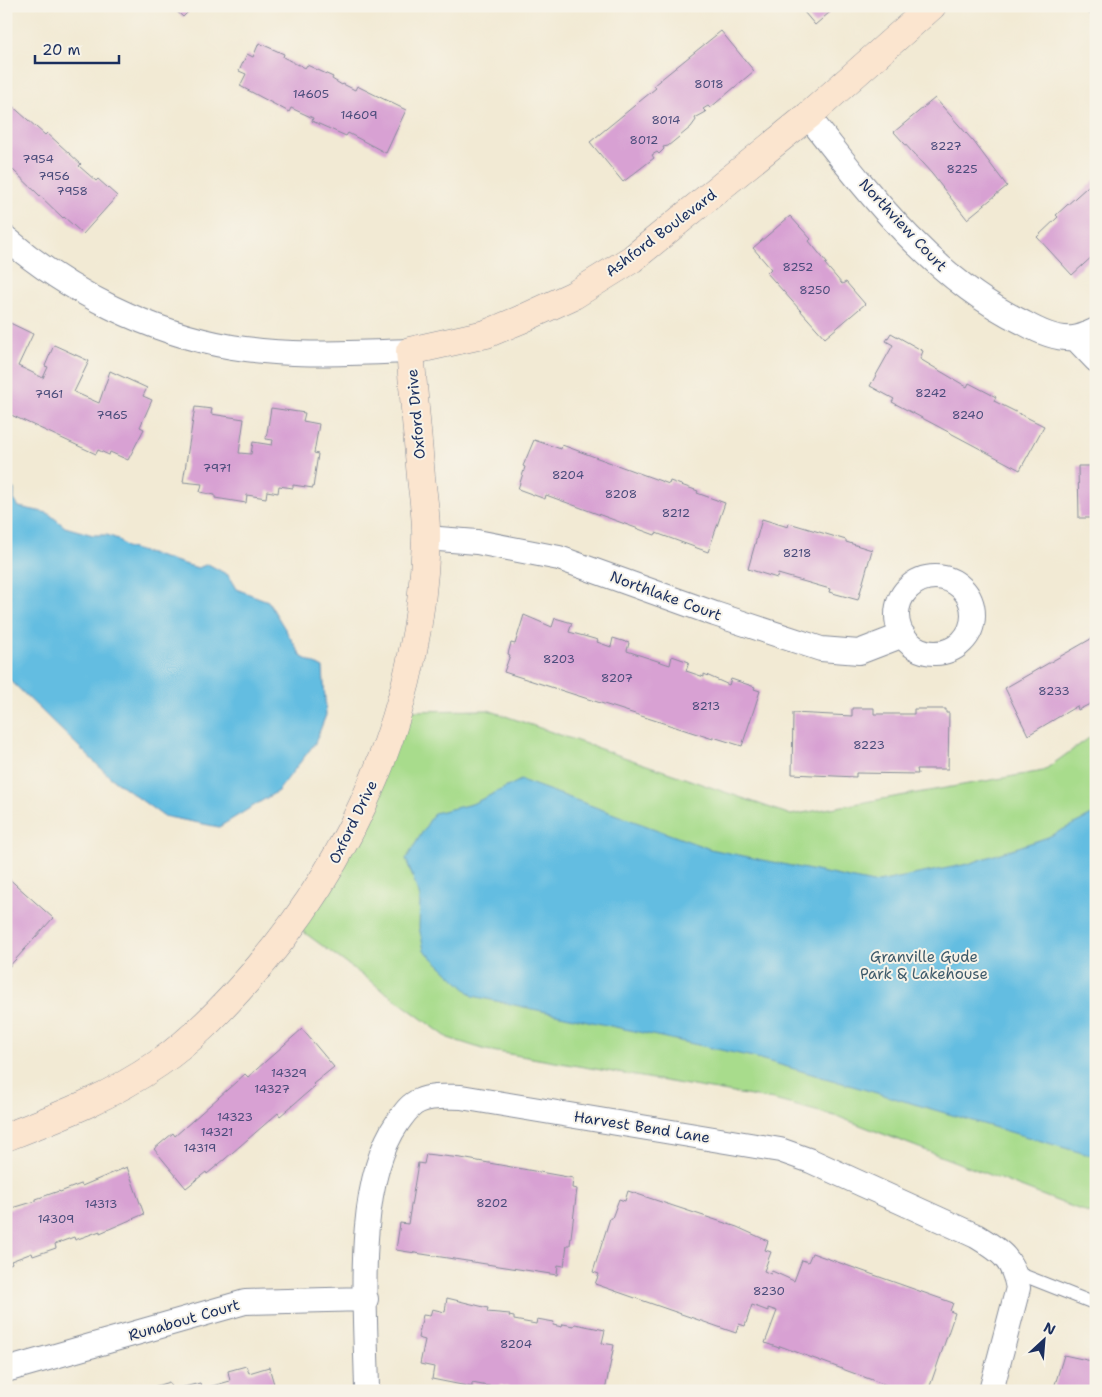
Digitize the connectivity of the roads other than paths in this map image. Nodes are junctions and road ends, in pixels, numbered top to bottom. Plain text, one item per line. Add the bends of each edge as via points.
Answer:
1 (932, 6) edge
2 (808, 116) junction
3 (6, 238) edge
4 (1085, 334) edge
5 (410, 351) junction
6 (1096, 360) edge
7 (426, 538) junction
8 (903, 635) dead end
9 (6, 1137) edge
10 (1015, 1272) junction
11 (366, 1299) junction
12 (1096, 1304) edge
13 (6, 1370) edge
14 (366, 1391) edge
15 (991, 1391) edge

1 - 2 street, Ashford Boulevard
2 - 4 street, Northview Court via 888,213 937,265 971,293 1018,321 1059,337
2 - 5 street, Ashford Boulevard via 632,259 574,295 486,334
3 - 5 street, Ashford Boulevard via 71,285 160,328 233,348 272,352
4 - 6 street
5 - 7 street, Oxford Drive
7 - 8 street, Northlake Court via 477,542 559,558 821,649 859,652
7 - 9 street, Oxford Drive via 419,622 400,711 381,766 340,852 294,925 220,1011 171,1054 110,1093
10 - 11 street, Harvest Bend Lane via 1000,1250 976,1236 780,1150 461,1097 430,1098 408,1108 394,1127 374,1179 367,1233
10 - 12 lane
10 - 15 street via 1018,1288
11 - 13 street, Runabout Court via 244,1302
11 - 14 street, Harvest Bend Lane

